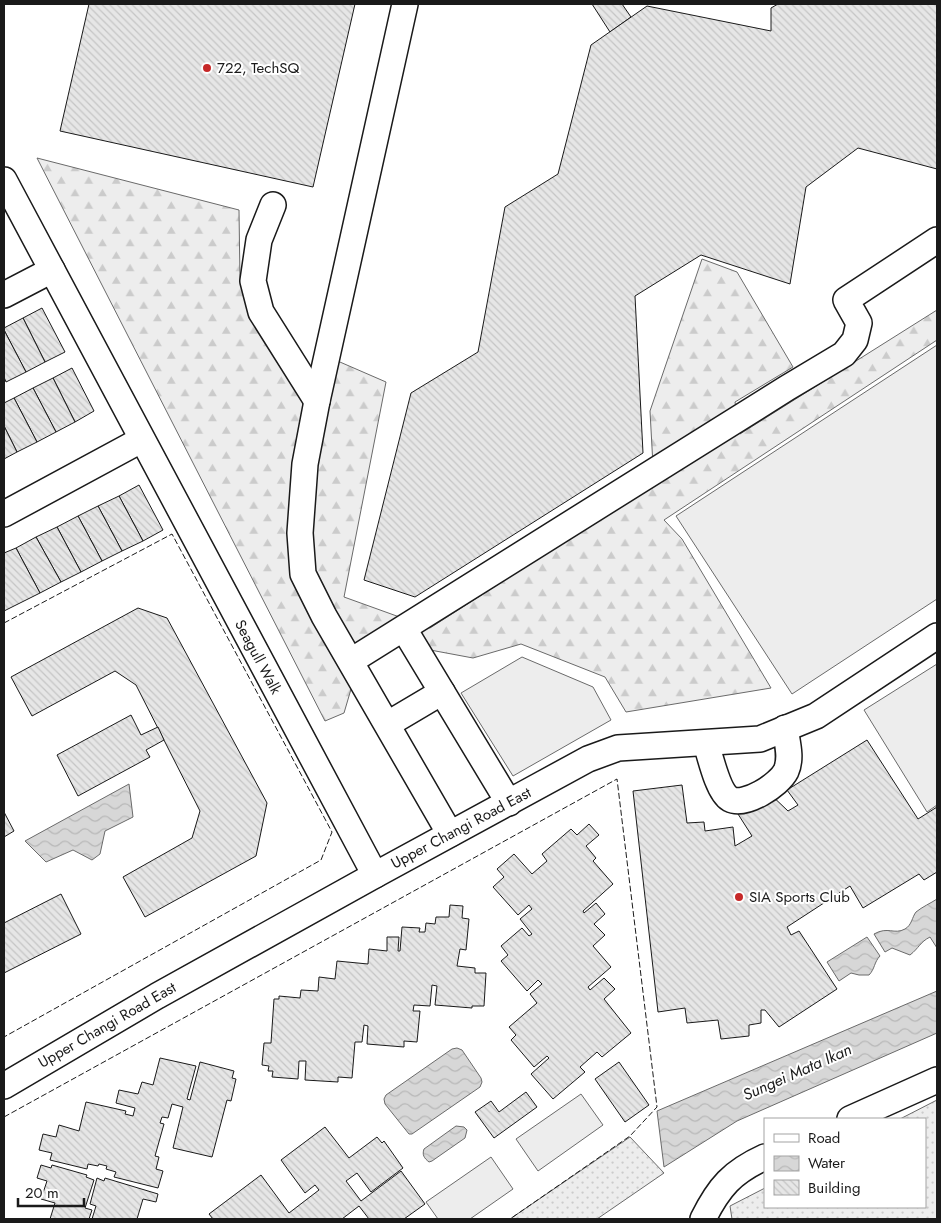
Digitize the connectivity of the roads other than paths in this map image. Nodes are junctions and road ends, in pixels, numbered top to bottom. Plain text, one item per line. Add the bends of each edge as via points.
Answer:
1 (405, 4) edge
2 (4, 180) edge
3 (274, 205) dead end
4 (937, 240) edge
5 (52, 270) junction
6 (4, 295) edge
7 (317, 401) junction
8 (142, 440) junction
9 (4, 514) edge
10 (404, 628) junction
11 (937, 636) edge
12 (351, 661) junction
13 (442, 692) junction
14 (388, 724) junction
15 (785, 728) junction
16 (706, 742) junction
17 (509, 803) junction
18 (450, 834) junction
19 (375, 875) junction
20 (937, 1080) edge
21 (4, 1086) edge
22 (852, 1118) edge
23 (764, 1158) edge
24 (704, 1219) edge

1 - 7 street
2 - 5 street, Seagull Walk
3 - 7 street via 259,240 253,281 261,312
4 - 10 street via 846,300 859,323 855,340 844,354
5 - 6 street
5 - 8 street, Seagull Walk
7 - 12 street via 305,464 300,533 303,574
8 - 9 street
8 - 19 street, Seagull Walk
10 - 12 street
10 - 13 street
11 - 15 street, Upper Changi Road East via 816,716
12 - 14 street
13 - 14 street
13 - 17 street
14 - 18 street
15 - 16 street, Upper Changi Road East via 760,739
15 - 16 street via 789,753 786,771 755,797 740,802 730,799 722,791
16 - 17 street, Upper Changi Road East via 618,748 588,759
17 - 18 street, Upper Changi Road East
18 - 19 street, Upper Changi Road East
19 - 21 street, Upper Changi Road East via 157,996
20 - 22 street
23 - 24 street via 730,1178 714,1198

